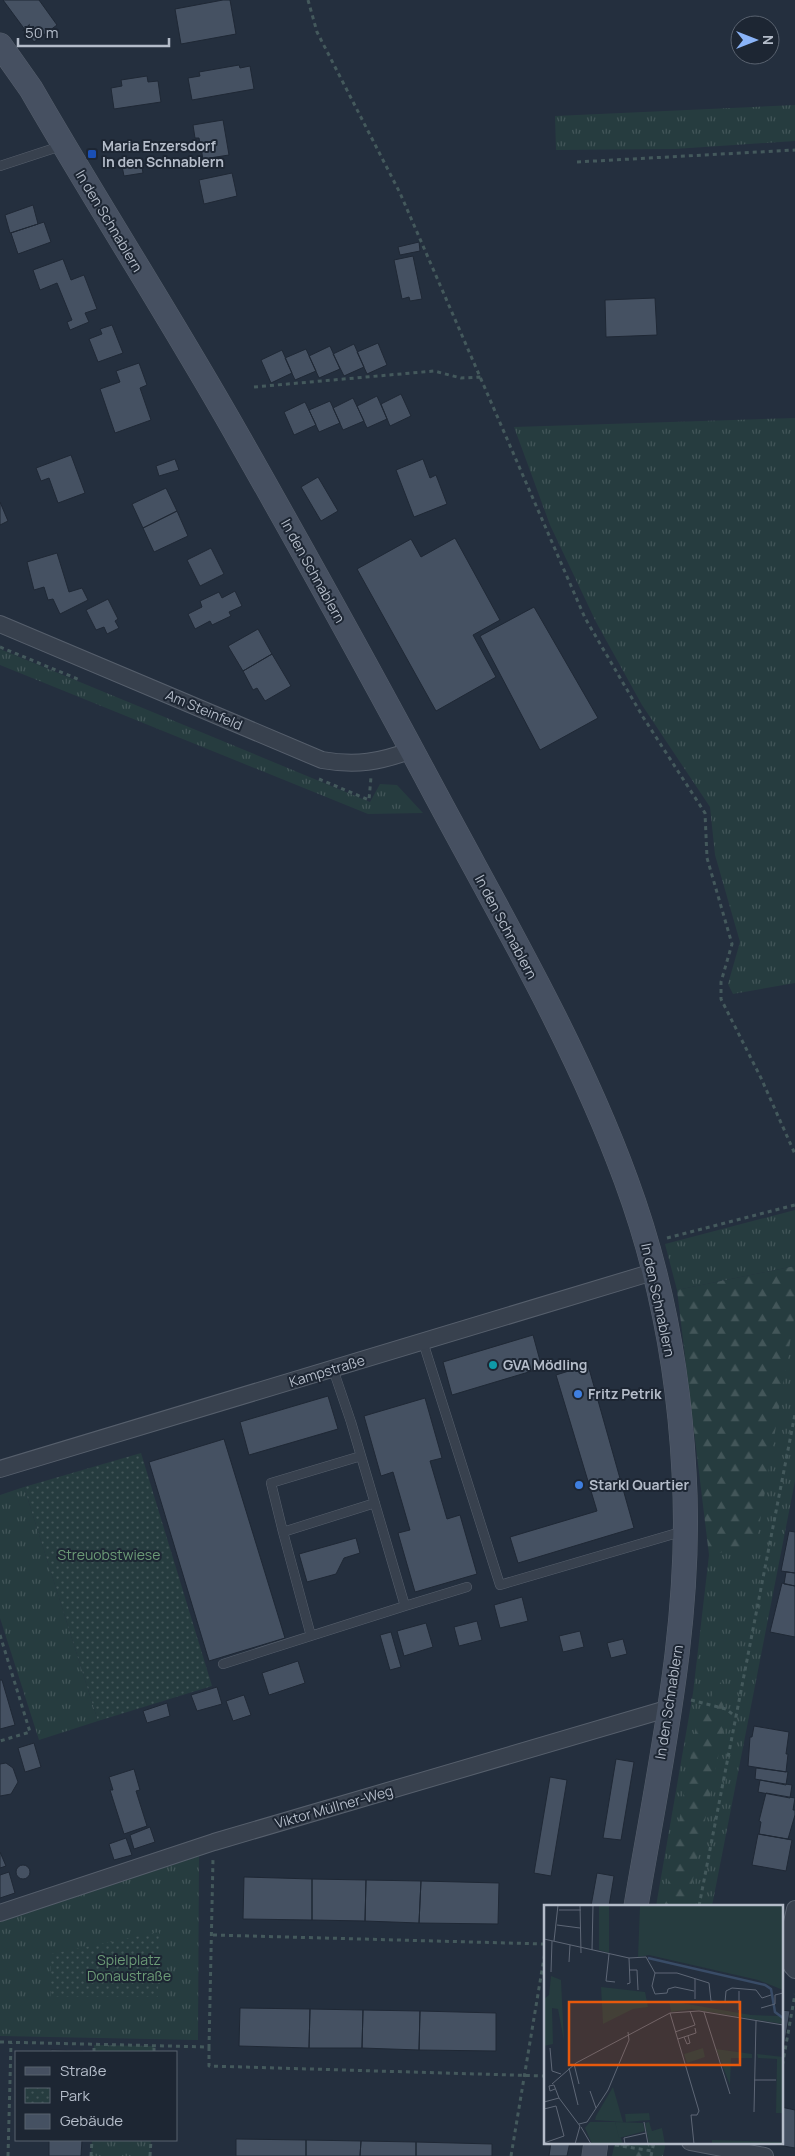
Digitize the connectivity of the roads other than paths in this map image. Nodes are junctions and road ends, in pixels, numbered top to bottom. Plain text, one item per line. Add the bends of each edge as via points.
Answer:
1 (3, 54) edge
2 (64, 145) junction
3 (0, 166) edge
4 (0, 624) edge
5 (412, 750) junction
6 (654, 1272) junction
7 (423, 1342) junction
8 (333, 1369) junction
9 (361, 1456) junction
10 (0, 1470) edge
11 (375, 1503) junction
12 (685, 1530) junction
13 (283, 1532) junction
14 (467, 1587) dead end
15 (405, 1606) junction
16 (311, 1636) junction
17 (223, 1664) dead end
18 (670, 1708) junction
19 (636, 1905) edge
20 (795, 1909) edge
21 (0, 1913) edge
22 (795, 1970) edge
23 (701, 2144) edge
24 (765, 2156) edge

1 - 2 street, In den Schnablern
2 - 3 lane
2 - 5 street, In den Schnablern via 239,438
4 - 5 street, Am Steinfeld via 322,760 344,764 373,762
5 - 6 street, In den Schnablern via 560,1028 600,1114 628,1183
6 - 7 street, Kampstraße
6 - 12 street, In den Schnablern via 678,1404 685,1474
7 - 8 street, Kampstraße
7 - 12 lane via 500,1585
8 - 9 lane
8 - 10 street, Kampstraße
9 - 11 lane
9 - 13 lane via 271,1483
11 - 13 lane
11 - 15 lane
12 - 18 street, In den Schnablern via 682,1598
13 - 16 lane
14 - 15 lane
15 - 16 lane
16 - 17 lane
18 - 19 street, In den Schnablern
18 - 21 street, Viktor Müllner-Weg via 214,1842
20 - 22 street via 788,1951 789,1961
23 - 24 street

